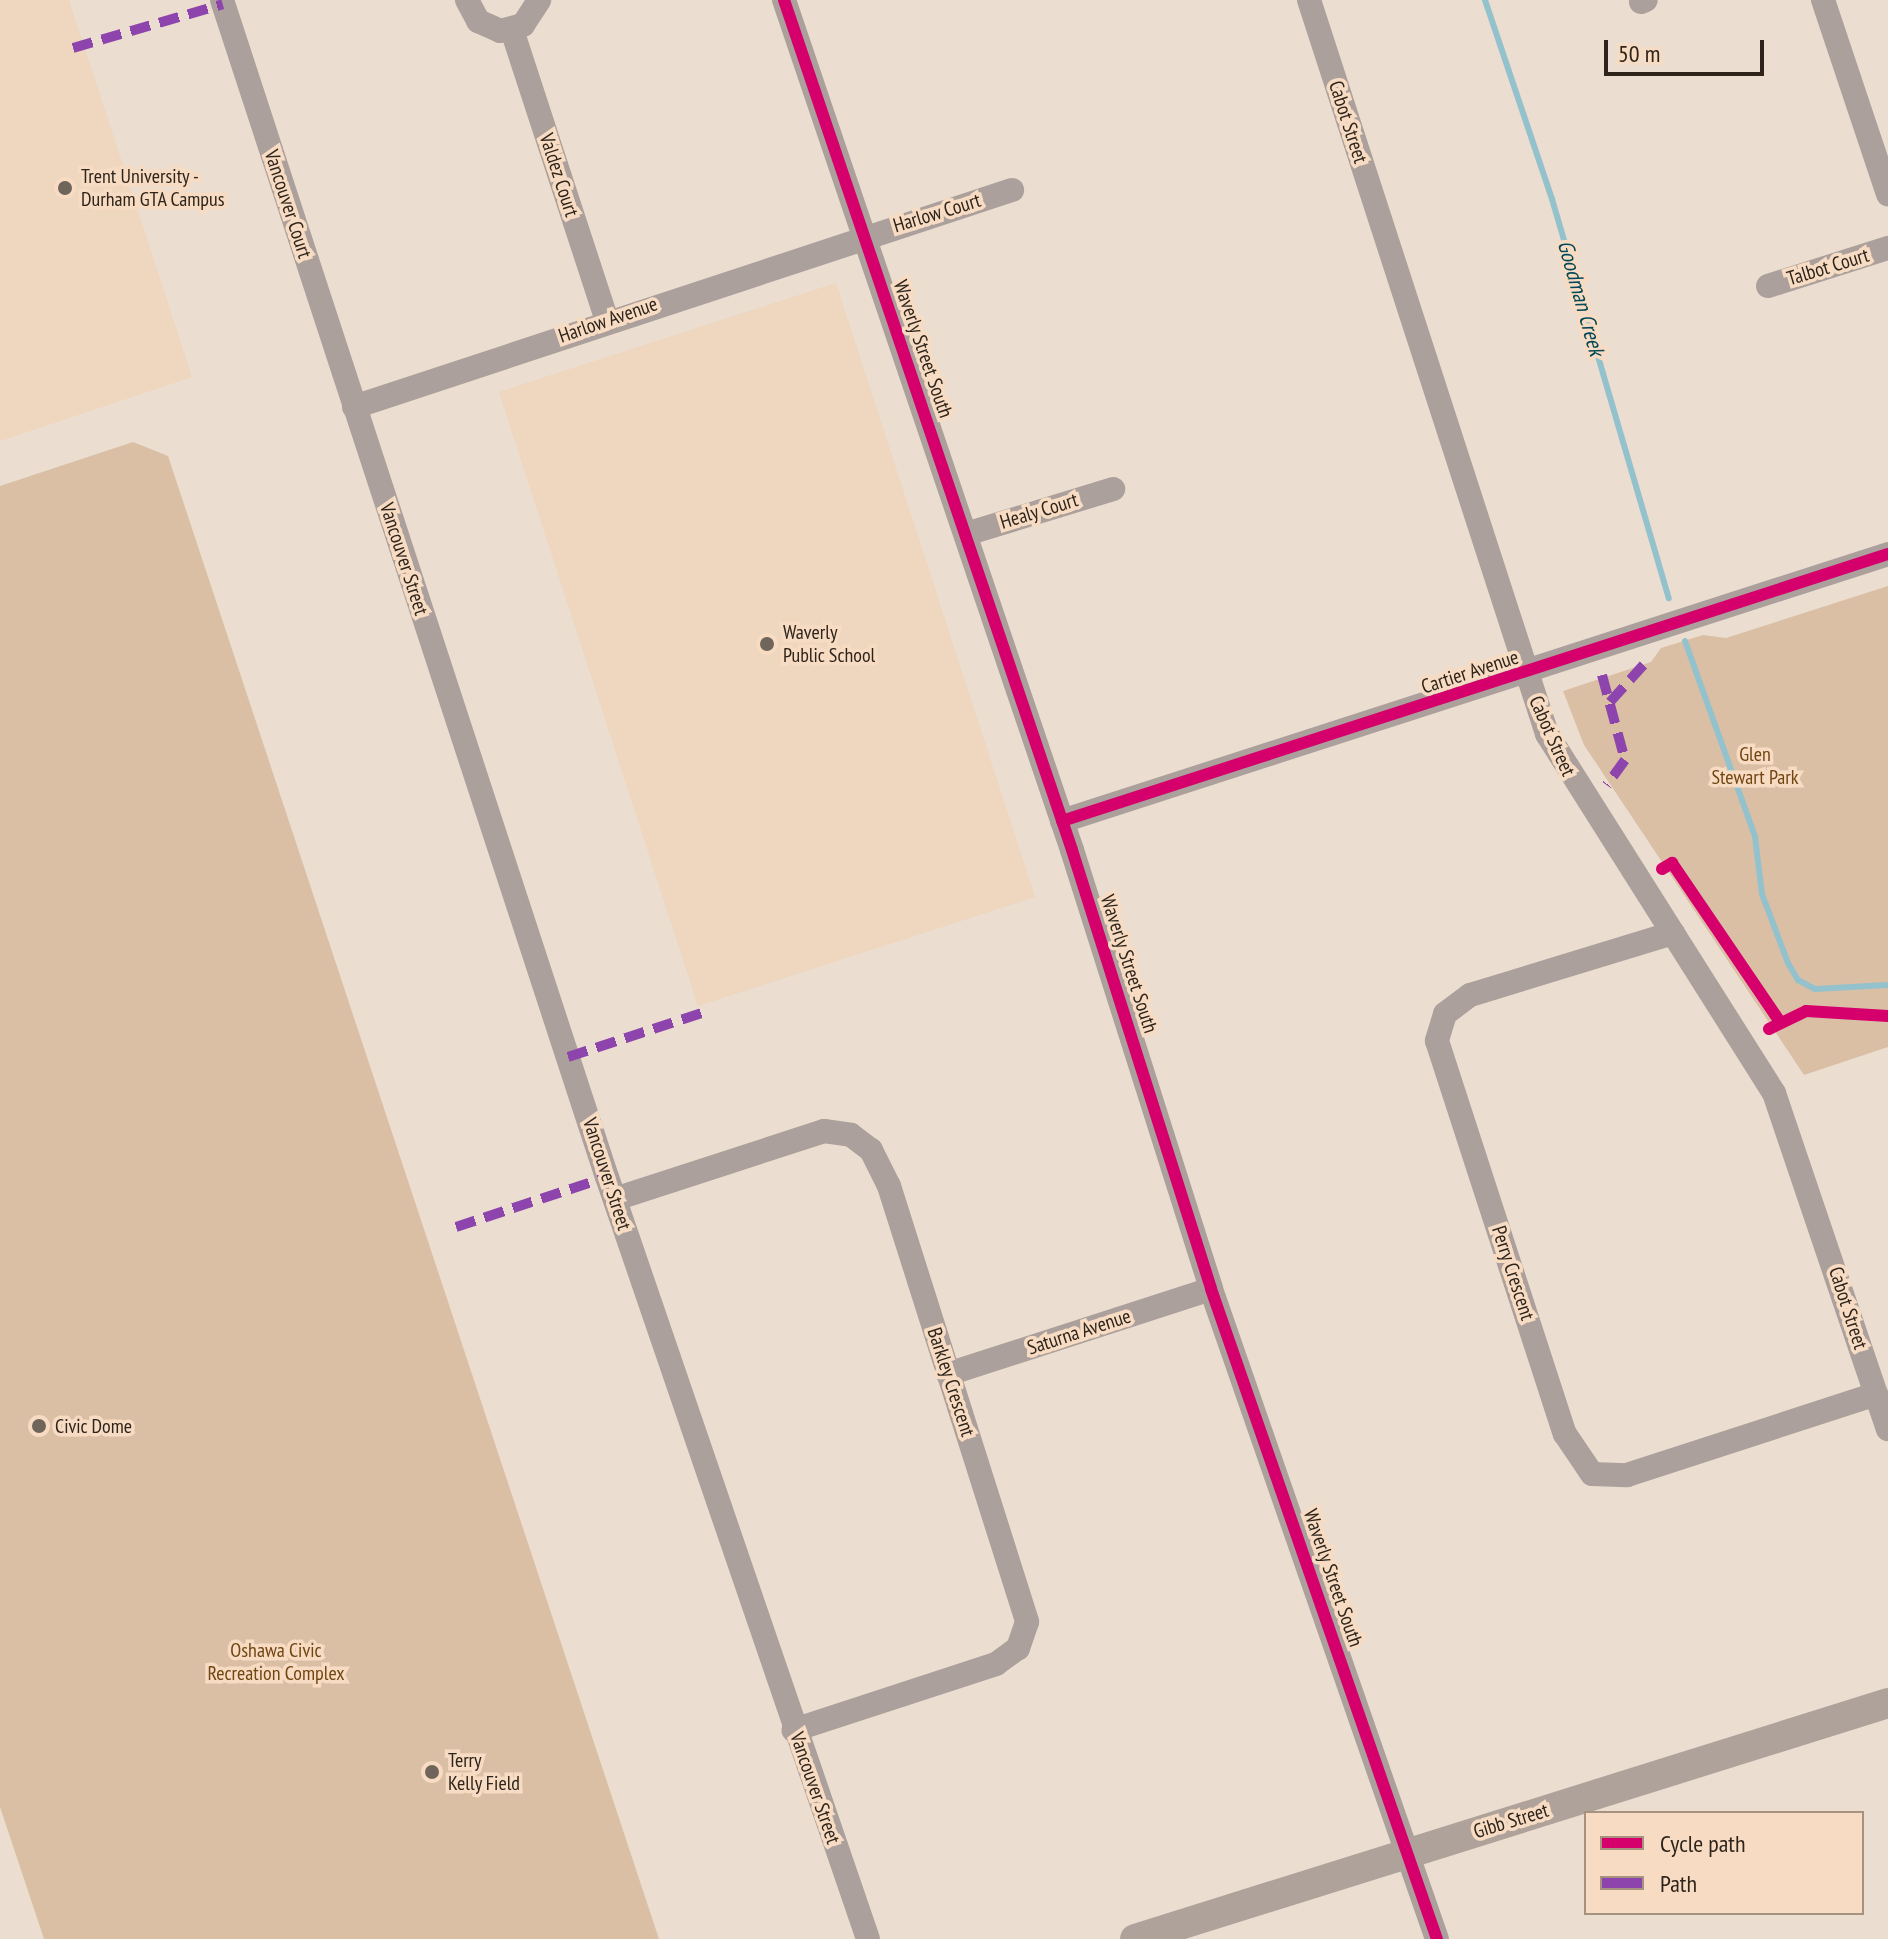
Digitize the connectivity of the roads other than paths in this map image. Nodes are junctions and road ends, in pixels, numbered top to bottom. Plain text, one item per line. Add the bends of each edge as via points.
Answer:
1 (222, 0) edge
2 (467, 0) edge
3 (539, 0) edge
4 (784, 0) edge
5 (1309, 0) edge
6 (1823, 0) edge
7 (512, 30) junction
8 (1012, 190) dead end
9 (1888, 194) edge
10 (863, 236) junction
11 (1888, 248) edge
12 (1768, 286) dead end
13 (607, 320) junction
14 (354, 407) junction
15 (1113, 489) dead end
16 (966, 534) junction
17 (1888, 554) edge
18 (1526, 675) junction
19 (1062, 821) junction
20 (1673, 933) junction
21 (615, 1199) junction
22 (1211, 1289) junction
23 (948, 1374) junction
24 (1876, 1394) junction
25 (1888, 1429) edge
26 (1888, 1703) edge
27 (794, 1730) junction
28 (1408, 1853) junction
29 (1145, 1937) edge
30 (868, 1939) edge
31 (1437, 1939) edge

1 - 14 street, Vancouver Court
2 - 7 street via 470,11 488,28
3 - 7 street via 532,17
4 - 10 street, Waverly Street South
5 - 18 street, Cabot Street
6 - 9 street
7 - 13 street, Valdez Court
8 - 10 street, Harlow Court
10 - 13 street, Harlow Avenue
10 - 16 street, Waverly Street South
11 - 12 street, Talbot Court
13 - 14 street, Harlow Avenue
14 - 21 street, Vancouver Street
15 - 16 street, Healy Court
16 - 19 street, Waverly Street South
17 - 18 street, Cartier Avenue
18 - 19 street, Cartier Avenue
18 - 20 street, Cabot Street via 1547,734 1573,782
19 - 22 street, Waverly Street South
20 - 24 street, Cabot Street via 1774,1093
20 - 24 street, Perry Crescent via 1470,995 1445,1014 1437,1041 1565,1434 1592,1474 1627,1475
21 - 23 street, Barkley Crescent via 824,1131 851,1135 871,1150 889,1186
21 - 27 street, Vancouver Street
22 - 23 street, Saturna Avenue
22 - 28 street, Waverly Street South
23 - 27 street, Barkley Crescent via 1027,1622 1018,1648 996,1664
24 - 25 street, Cabot Street
26 - 28 main road, Gibb Street
27 - 30 street, Vancouver Street
28 - 29 main road, Gibb Street
28 - 31 street, Waverly Street South

